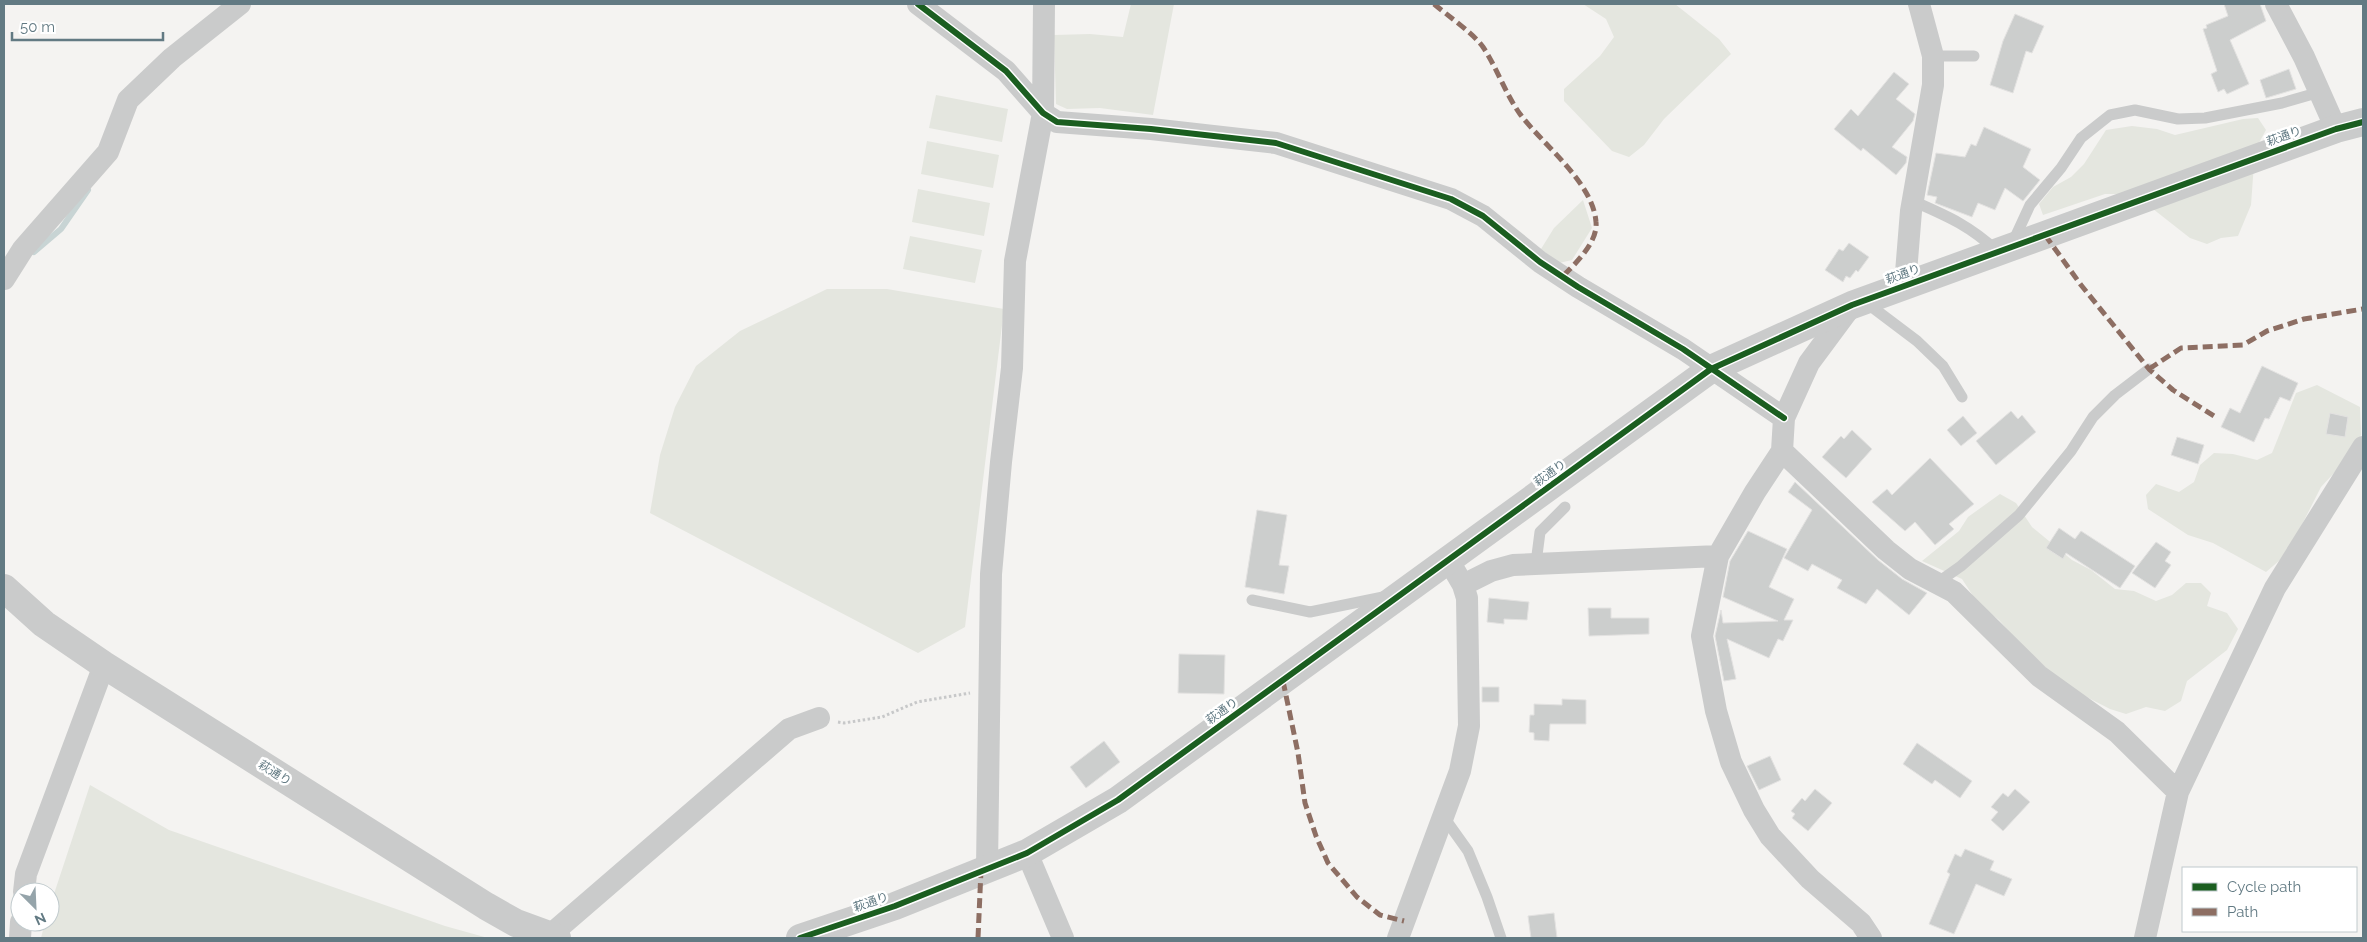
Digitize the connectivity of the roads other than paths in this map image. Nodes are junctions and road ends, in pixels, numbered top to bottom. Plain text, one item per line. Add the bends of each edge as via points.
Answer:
1 (240, 4) edge
2 (918, 4) edge
3 (1044, 4) edge
4 (1919, 4) edge
5 (2276, 4) edge
6 (1932, 56) junction
7 (1974, 56) dead end
8 (2320, 92) junction
9 (1043, 113) junction
10 (2363, 122) edge
11 (2336, 129) junction
12 (1913, 200) junction
13 (2004, 249) junction
14 (4, 278) edge
15 (1905, 285) junction
16 (1857, 303) junction
17 (1711, 369) junction
18 (2149, 369) dead end
19 (1962, 396) dead end
20 (1784, 418) junction
21 (2363, 447) edge
22 (1782, 451) junction
23 (1565, 508) dead end
24 (1718, 556) junction
25 (1448, 560) junction
26 (1536, 563) junction
27 (1937, 583) junction
28 (1463, 586) junction
29 (4, 588) edge
30 (1400, 596) junction
31 (1252, 600) dead end
32 (104, 665) junction
33 (820, 718) road end
34 (2178, 792) junction
35 (1443, 816) junction
36 (1027, 853) junction
37 (987, 868) junction
38 (25, 882) edge
39 (553, 937) edge
40 (800, 938) edge
41 (1063, 938) edge
42 (1398, 938) edge
43 (1501, 938) edge
44 (1871, 938) edge
45 (2145, 938) edge

1 - 14 street via 172,58 128,100 108,152 23,249
2 - 9 street via 1006,72
3 - 9 street
4 - 6 street
5 - 8 street
6 - 7 lane
6 - 12 street via 1933,85
8 - 11 street
8 - 13 lane via 2205,118 2178,119 2135,110 2110,115 2081,138 2030,205
9 - 17 street via 1058,122 1276,144 1451,199 1483,216 1578,288 1683,349
9 - 37 street via 1015,261 1012,368 991,574
10 - 11 street, 萩通り
11 - 13 street, 萩通り
12 - 13 lane via 1952,218
12 - 15 street
13 - 15 street, 萩通り
15 - 16 street, 萩通り
16 - 17 street, 萩通り
16 - 19 lane via 1918,342 1936,360
16 - 20 street via 1809,364
17 - 20 street
17 - 25 street, 萩通り
18 - 27 lane via 2093,417 2071,452 2020,515
20 - 22 street
21 - 34 street via 2275,588
22 - 24 street
22 - 27 street via 1886,550 1910,569
23 - 26 lane via 1540,532
24 - 26 street
24 - 44 street via 1702,636 1716,711 1731,762 1770,836 1810,878 1861,923
25 - 28 street
25 - 30 street, 萩通り
26 - 28 street via 1491,571
27 - 34 street via 1954,592 2039,676 2117,732
28 - 35 street via 1467,598 1469,726 1460,770
29 - 32 street, 萩通り via 44,624
30 - 31 lane via 1378,596 1310,612
30 - 36 street, 萩通り via 1118,800
32 - 38 street
32 - 39 street, 萩通り via 486,906 516,923
33 - 39 street via 789,729
34 - 45 street
35 - 42 street
35 - 43 lane via 1468,851
36 - 37 street, 萩通り
36 - 41 street
37 - 40 street, 萩通り via 895,906

